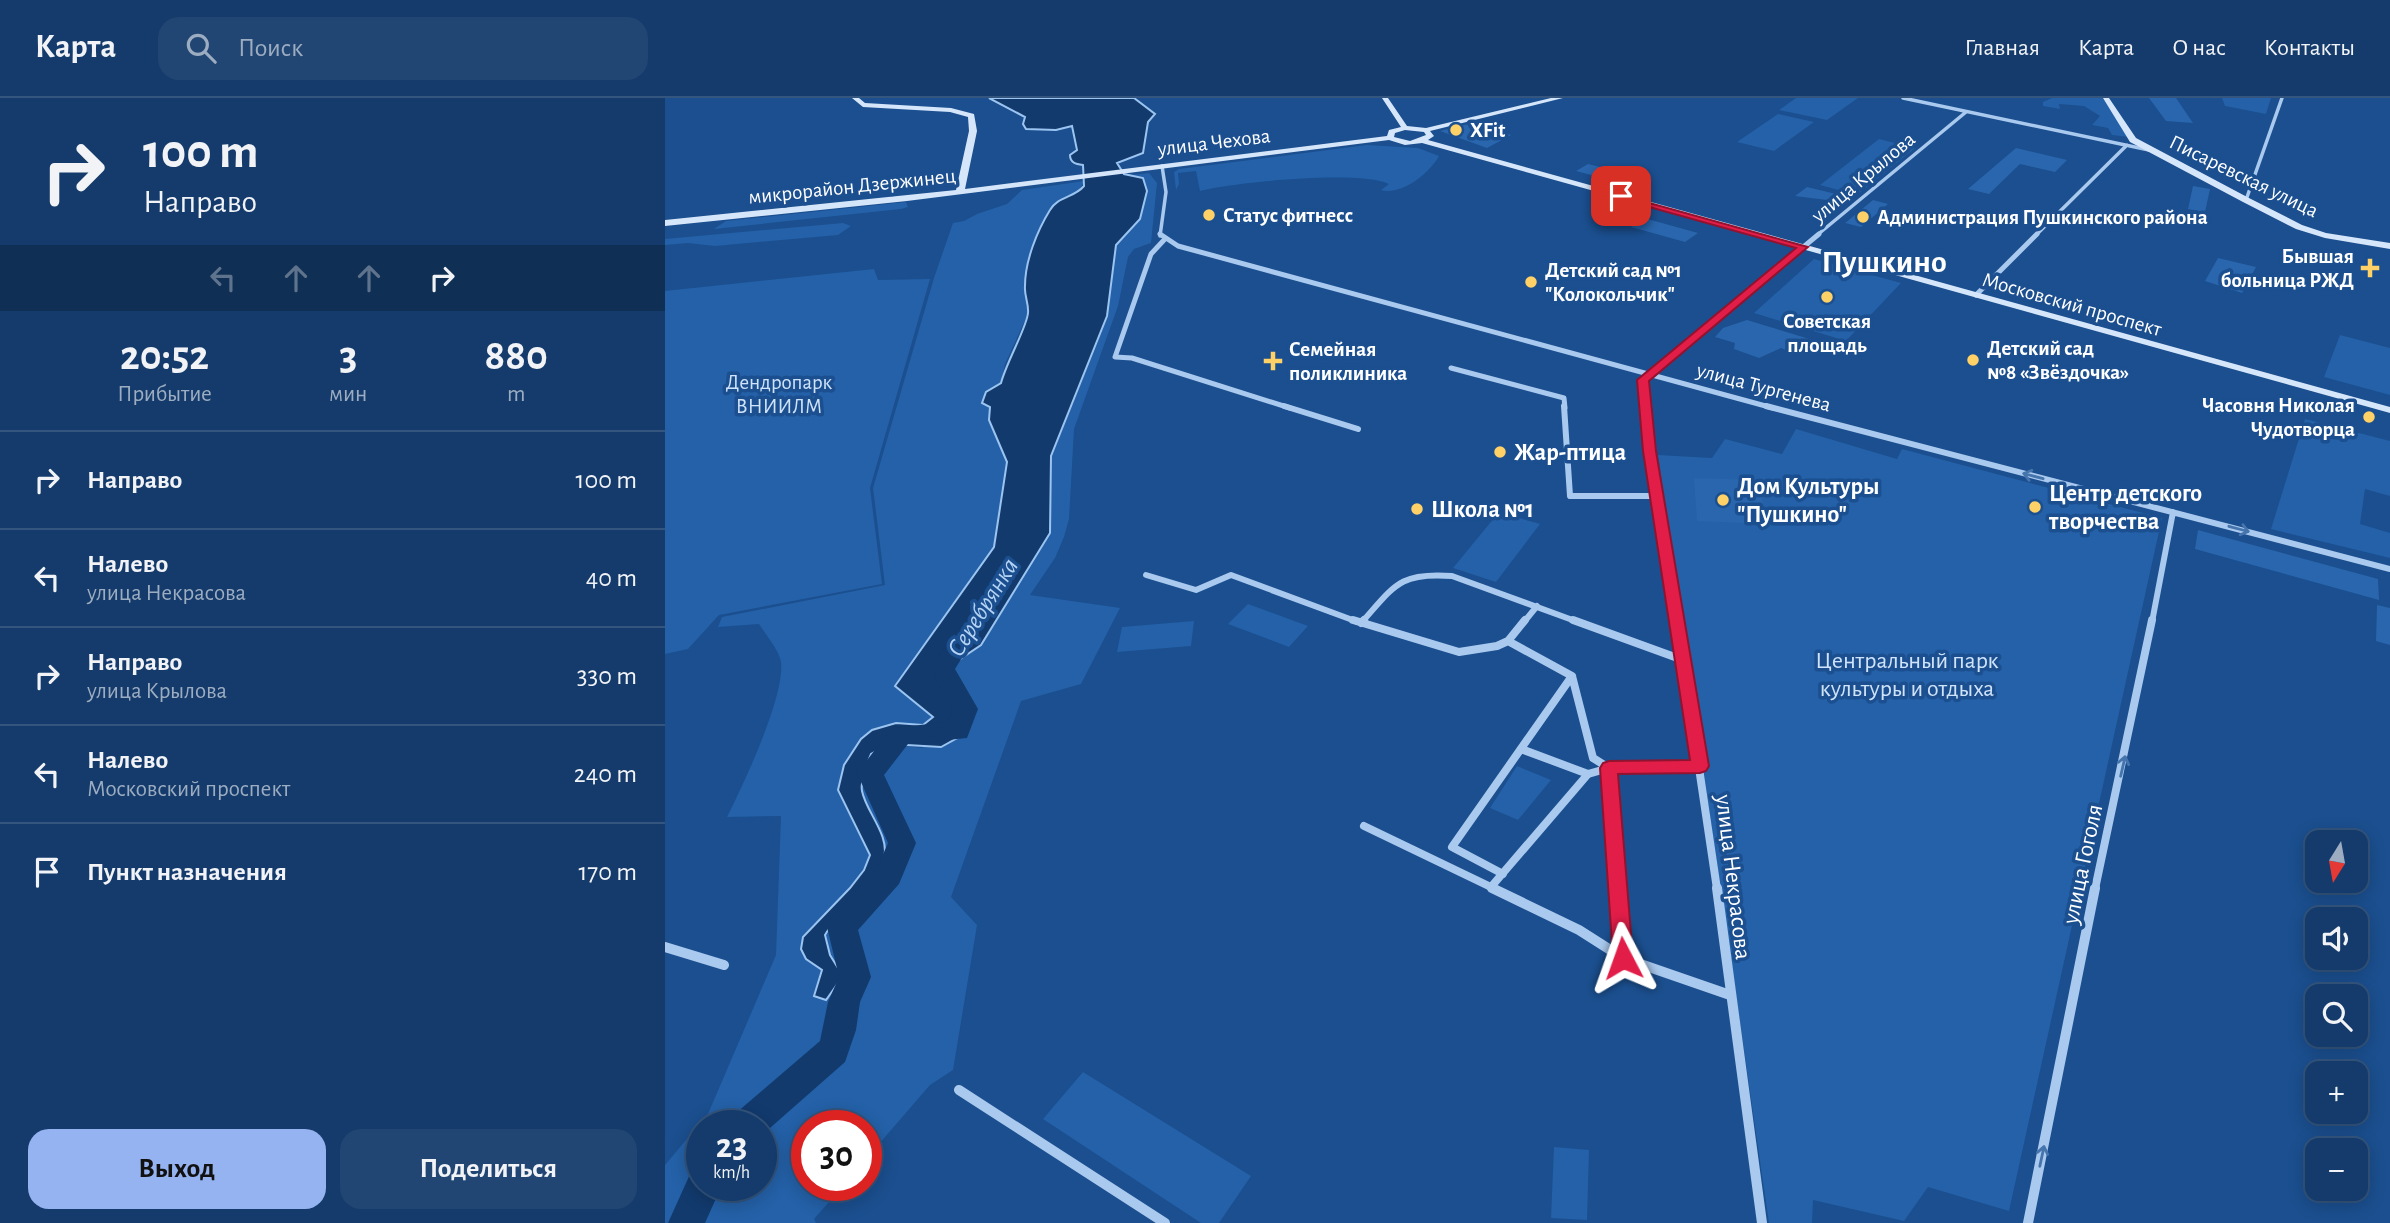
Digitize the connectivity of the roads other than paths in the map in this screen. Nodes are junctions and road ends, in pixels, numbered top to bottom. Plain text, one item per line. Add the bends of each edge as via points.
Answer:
1 (855, 98) edge
2 (1385, 98) edge
3 (1560, 98) edge
4 (1903, 98) edge
5 (2106, 98) edge
6 (2282, 98) edge
7 (1966, 112) junction
8 (1405, 128) junction
9 (1426, 130) junction
10 (1390, 138) junction
11 (1422, 141) junction
12 (2127, 145) junction
13 (2151, 150) junction
14 (1162, 166) junction
15 (1042, 181) joint
16 (960, 192) junction
17 (2246, 200) junction
18 (665, 223) edge
19 (1164, 240) junction
20 (2390, 246) edge
21 (1803, 247) junction
22 (1976, 295) junction
23 (1451, 368) dead end
24 (1650, 375) junction
25 (2390, 410) edge
26 (1358, 429) dead end
27 (1659, 496) junction
28 (2173, 512) junction
29 (2390, 569) edge
30 (1146, 575) dead end
31 (1537, 606) junction
32 (1361, 623) junction
33 (1508, 641) junction
34 (1683, 660) junction
35 (1572, 676) junction
36 (1521, 749) junction
37 (1700, 766) junction
38 (1609, 768) junction
39 (1588, 774) junction
40 (1364, 826) dead end
41 (1503, 874) junction
42 (1491, 887) junction
43 (665, 947) edge
44 (1623, 958) junction
45 (725, 965) dead end
46 (1730, 995) junction
47 (959, 1090) dead end
48 (1165, 1223) edge
49 (1762, 1223) edge
50 (2028, 1223) edge

1 - 16 main road via 863,105 951,110 971,116 973,131
2 - 8 main road
3 - 9 main road
4 - 7 street
5 - 13 main road, Писаревская улица via 2133,140
6 - 17 street
7 - 12 street
7 - 21 street, улица Крылова
8 - 9 main road
8 - 10 main road via 1392,132
9 - 11 main road via 1430,136
10 - 11 main road, Московский проспект
10 - 14 main road, улица Чехова
11 - 21 main road, Московский проспект
12 - 13 street
12 - 22 street
13 - 17 main road, Писаревская улица
14 - 15 main road, улица Чехова
14 - 19 street via 1166,192 1160,236
15 - 16 main road, микрорайон Дзержинец
16 - 18 main road, микрорайон Дзержинец
17 - 20 main road, Писаревская улица via 2299,227
19 - 24 street, улица Тургенева
19 - 26 street via 1147,263 1115,357 1132,358
21 - 22 main road, Московский проспект
21 - 24 street, улица Крылова
22 - 25 main road, Московский проспект
23 - 27 street via 1564,398 1570,496
24 - 27 street, улица Некрасова via 1643,380
28 -> 24 street, улица Тургенева
27 - 34 street, улица Некрасова
28 -> 29 street, улица Тургенева
50 -> 28 street, улица Гоголя
30 - 32 street via 1196,590 1231,575
31 - 32 street via 1452,576 1428,573 1405,577
31 - 33 street
31 - 34 street
32 - 33 street via 1459,652
33 - 35 street
34 - 37 street, улица Некрасова
35 - 36 street
35 - 38 street via 1593,758
36 - 39 street
36 - 41 street via 1452,847
37 - 38 street
37 - 46 street, улица Некрасова
38 - 39 street
38 - 44 street
39 - 41 street
40 - 42 street
41 - 42 street
42 - 44 street via 1579,929
43 - 45 street
44 - 46 street
46 - 49 street, улица Некрасова
47 - 48 street

